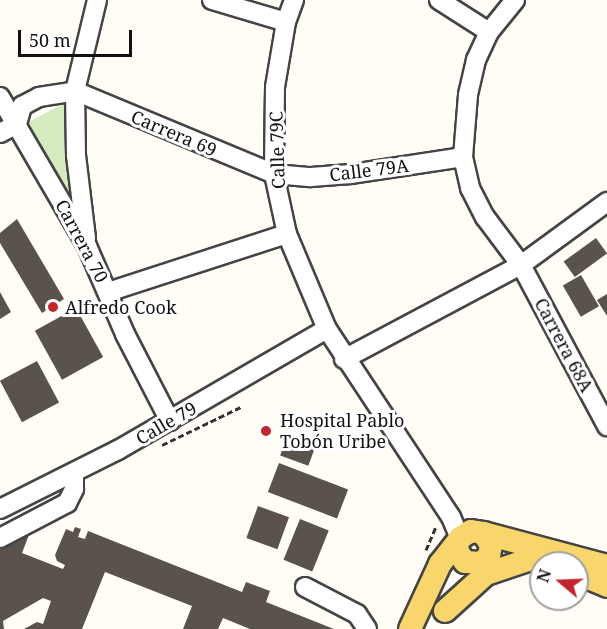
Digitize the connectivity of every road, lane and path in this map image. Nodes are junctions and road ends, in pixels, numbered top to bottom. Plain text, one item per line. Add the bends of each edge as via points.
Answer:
1 (97, 0) edge
2 (212, 0) edge
3 (294, 0) edge
4 (439, 0) edge
5 (515, 0) edge
6 (286, 22) junction
7 (489, 32) junction
8 (75, 92) junction
9 (0, 97) edge
10 (16, 124) junction
11 (0, 133) edge
12 (463, 157) junction
13 (274, 174) junction
14 (607, 202) edge
15 (287, 234) junction
16 (87, 246) junction
17 (521, 265) junction
18 (108, 292) junction
19 (327, 329) junction
20 (344, 359) junction
21 (170, 421) junction
22 (607, 426) edge
23 (74, 473) junction
24 (0, 509) edge
25 (468, 536) junction
26 (0, 538) edge
27 (529, 561) edge
28 (480, 562) junction
29 (529, 563) edge
30 (607, 566) edge
31 (589, 578) edge
32 (607, 586) edge
33 (304, 587) dead end
34 (441, 620) edge
35 (367, 629) edge
36 (410, 629) edge

1 - 8 street
2 - 6 street
3 - 6 street, Calle 79C
4 - 7 street
5 - 7 street, Carrera 68A
6 - 13 street, Calle 79C via 275,87
7 - 12 street, Carrera 68A via 476,60 468,95
8 - 10 street via 39,97 22,106
8 - 13 street, Carrera 69
8 - 16 street via 76,155
9 - 10 street, Carrera 70
10 - 11 street
10 - 16 street, Carrera 70
12 - 13 street, Calle 79A via 351,174
12 - 17 street, Carrera 68A via 470,188 485,217
13 - 15 street, Calle 79C
14 - 17 street
15 - 18 street
15 - 19 street, Calle 79C
16 - 18 street, Carrera 70
17 - 20 street
17 - 22 street, Carrera 68A
18 - 21 street, Carrera 70
19 - 20 street
19 - 21 street, Calle 79
20 - 25 street via 451,517
21 - 23 street, Calle 79
23 - 24 street, Calle 79
23 - 26 street via 75,489 67,503
25 - 28 main road via 462,560
25 - 28 main road via 491,545
25 - 30 main road
25 - 36 main road via 440,564
27 - 28 main road
28 - 34 main road
29 - 34 main road via 486,574
31 - 32 main road
33 - 35 street via 357,614

